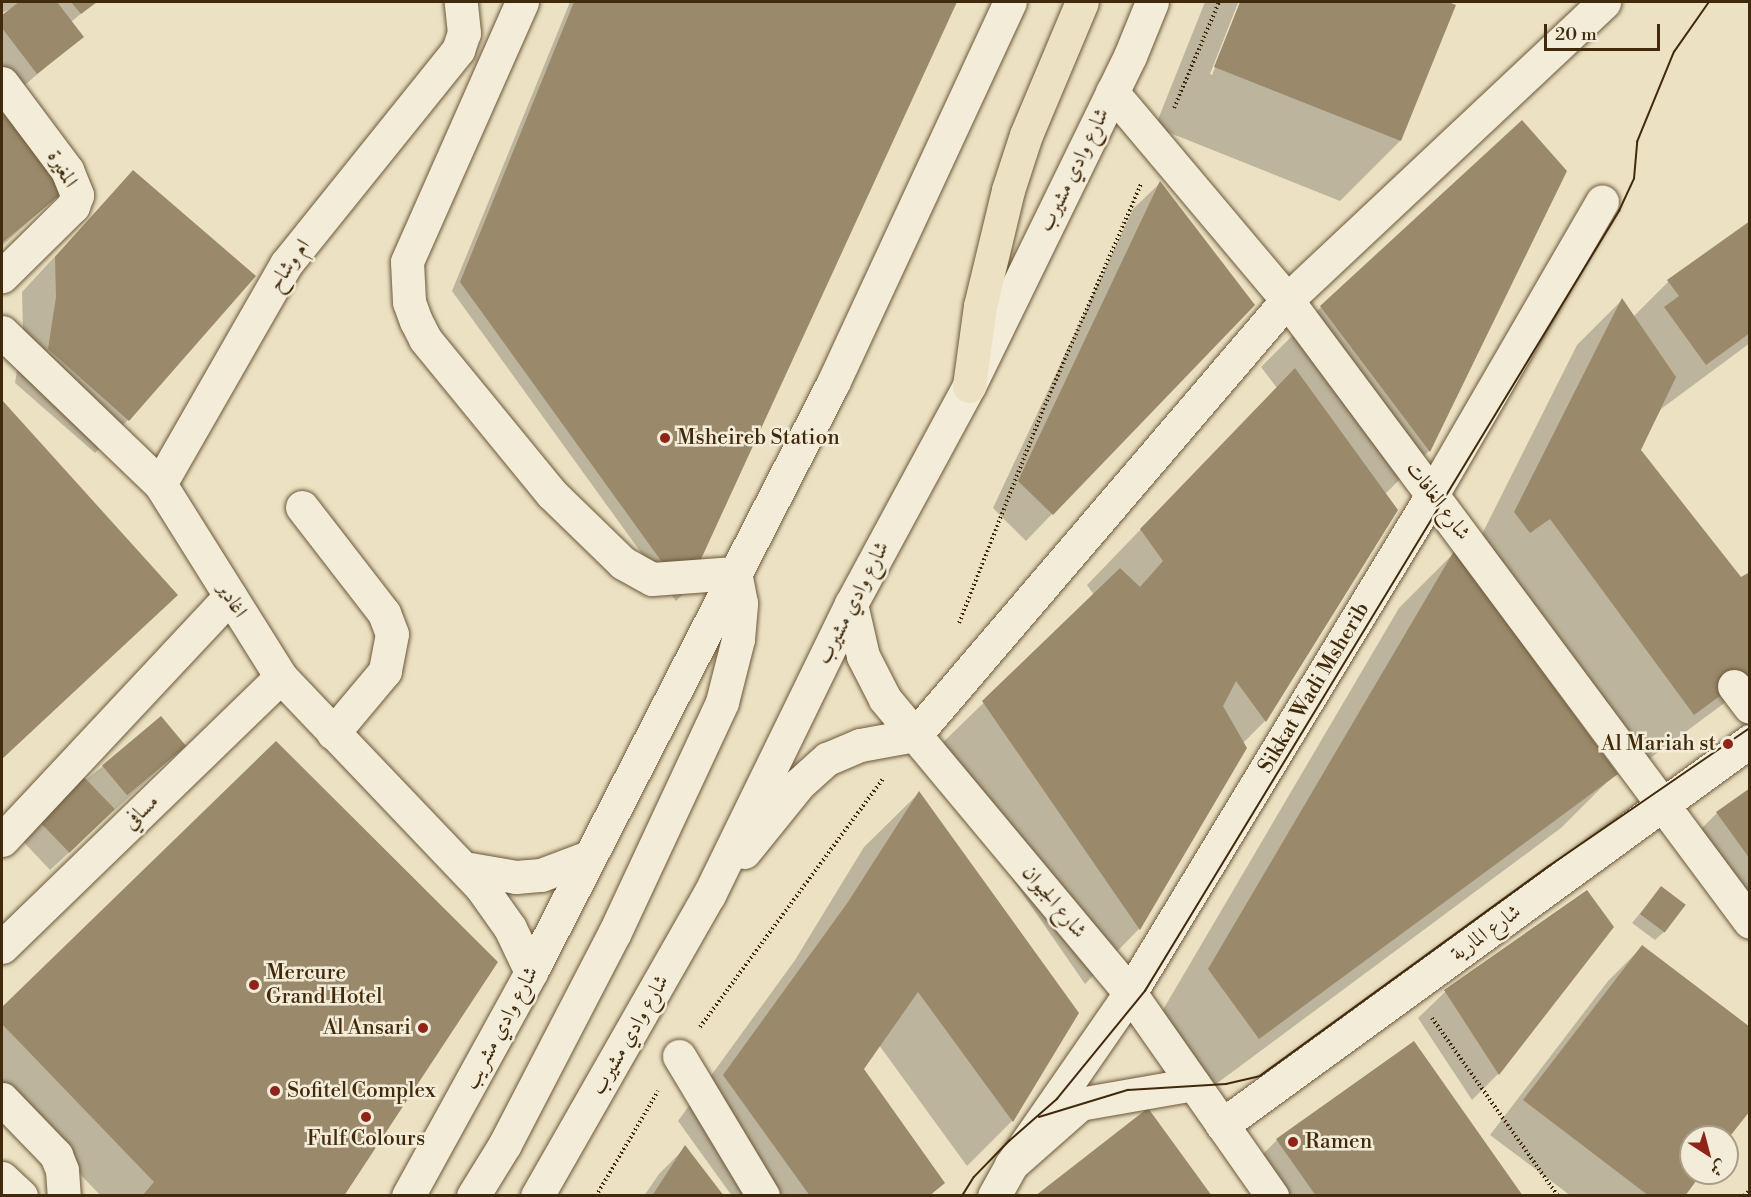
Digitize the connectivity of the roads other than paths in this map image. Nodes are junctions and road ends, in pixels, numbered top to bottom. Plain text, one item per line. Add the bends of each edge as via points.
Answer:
1 (461, 2) edge
2 (522, 2) edge
3 (1010, 2) edge
4 (1082, 2) edge
5 (1152, 2) edge
6 (1604, 2) edge
7 (2, 83) edge
8 (1112, 92) junction
9 (1602, 202) dead end
10 (2, 276) edge
11 (1287, 300) junction
12 (2, 332) edge
13 (969, 386) junction
14 (160, 484) junction
15 (1433, 493) junction
16 (302, 507) dead end
17 (735, 573) junction
18 (230, 596) junction
19 (851, 604) junction
20 (280, 677) junction
21 (325, 725) junction
22 (915, 735) junction
23 (1749, 741) edge
24 (1663, 804) junction
25 (2, 840) edge
26 (589, 857) junction
27 (464, 868) junction
28 (708, 895) junction
29 (1749, 922) edge
30 (2, 947) edge
31 (531, 972) junction
32 (1130, 993) junction
33 (679, 1056) road end
34 (1193, 1084) junction
35 (2, 1100) edge
36 (1222, 1125) junction
37 (1011, 1165) junction
38 (2, 1178) edge
39 (21, 1196) edge
40 (64, 1196) edge
41 (408, 1196) edge
42 (473, 1196) edge
43 (537, 1196) edge
44 (763, 1196) edge
45 (994, 1196) edge
46 (1272, 1196) edge

1 - 14 street, ام وشاح via 464,33 448,65 286,264
2 - 17 street via 407,262 409,302 416,321 425,339 552,494 622,563 652,579
3 - 17 street via 833,383
4 - 13 main road via 1026,135 1008,190 980,306
5 - 8 street, شارع وادي مشيرب
6 - 11 street
7 - 10 street, المغيرة via 67,170 77,195 73,206
8 - 11 street, شارع الغافات
8 - 13 street, شارع وادي مشيرب
9 - 15 street, Sikkat Wadi Msherib
11 - 15 street, شارع الغافات
11 - 22 street
12 - 14 street, اغادير
13 - 19 street, شارع وادي مشيرب
14 - 18 street, اغادير
15 - 24 street, شارع الغافات
15 - 32 street, Sikkat Wadi Msherib
16 - 21 street via 377,604 379,626 369,658
17 - 26 street
17 - 42 street via 741,603 738,639 722,702 614,934 505,1144
18 - 20 street, اغادير
18 - 25 street
19 - 22 street, شارع الجيوان via 855,631 872,678
19 - 28 street, شارع وادي مشيرب
20 - 21 street, اغادير
20 - 30 street, مسافي
21 - 27 street, اغادير
22 - 28 street via 860,744 827,759 799,784
22 - 32 street, شارع الجيوان
23 - 24 street, شارع المارية
24 - 29 street, شارع الغافات
24 - 36 street, شارع المارية
26 - 27 street via 541,875 516,877
26 - 31 street, شارع وادي مشريب
27 - 31 street, اغادير via 497,908
28 - 43 street, شارع وادي مشيرب
31 - 41 street, شارع وادي مشريب
32 - 34 street, شارع الجيوان
32 - 37 street, Sikkat Wadi Msherib
33 - 44 street
34 - 36 street, شارع الجيوان
34 - 37 street, Sikkat Wadi Msherib via 1080,1104
35 - 40 street via 56,1155 62,1170
36 - 46 street, شارع الجيوان
37 - 45 street, Sikkat Wadi Msherib
38 - 39 street

